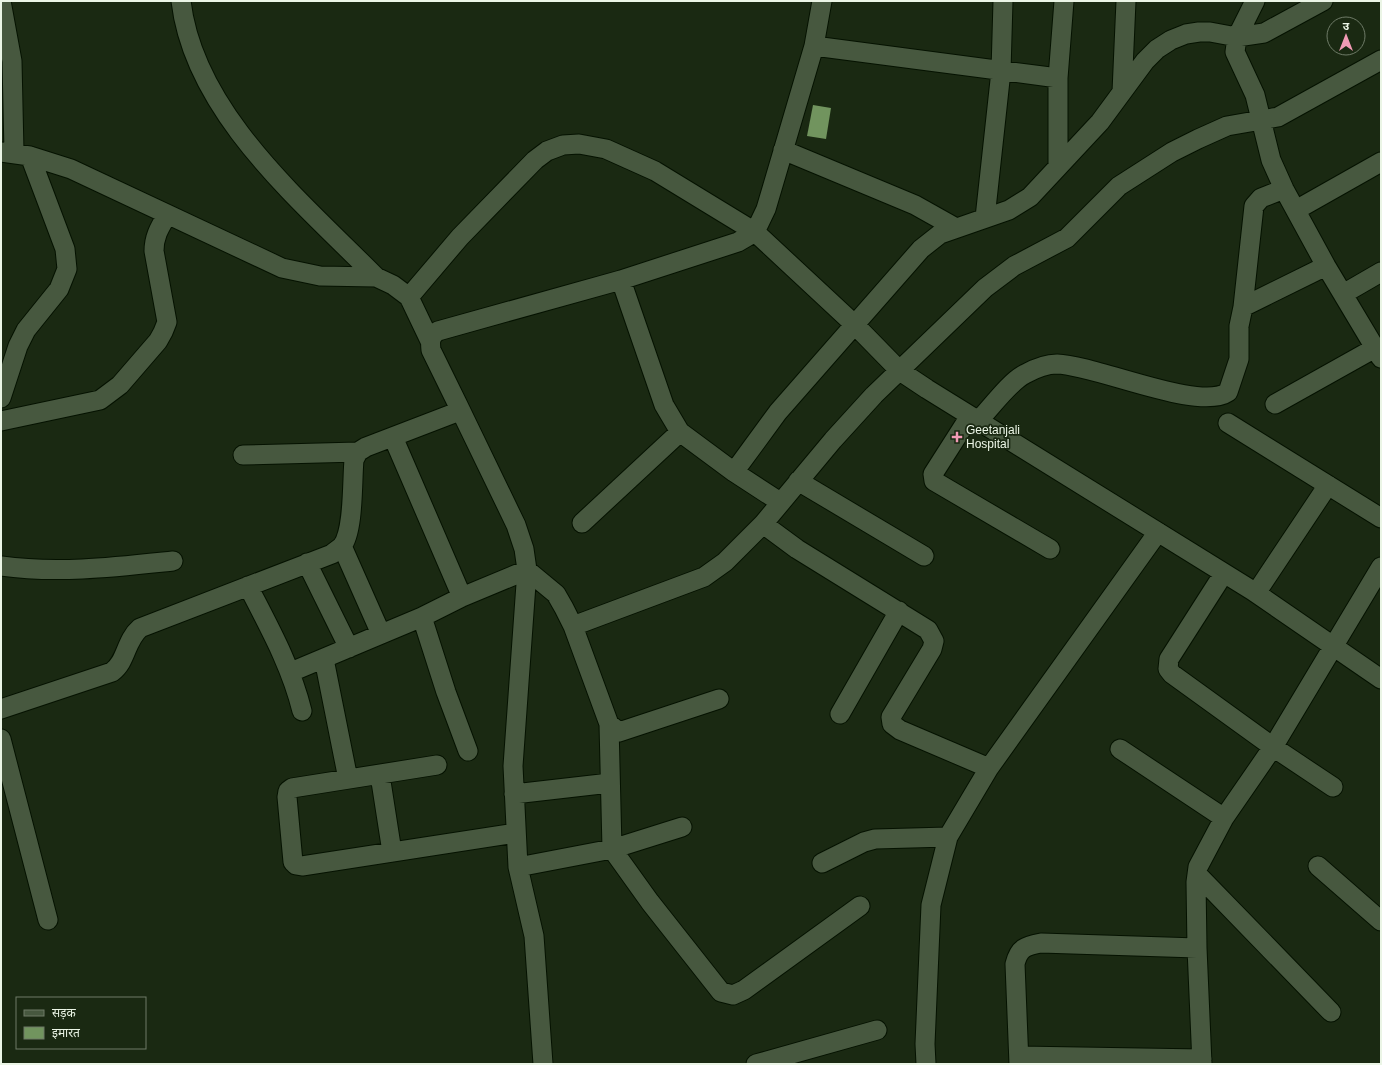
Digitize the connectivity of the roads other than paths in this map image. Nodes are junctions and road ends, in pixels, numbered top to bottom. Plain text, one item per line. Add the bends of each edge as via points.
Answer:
1 (2, 1) edge
2 (181, 1) edge
3 (822, 1) edge
4 (1003, 1) edge
5 (1064, 1) edge
6 (1126, 1) edge
7 (1255, 1) edge
8 (1324, 1) edge
9 (1237, 37) junction
10 (814, 46) junction
11 (1381, 60) edge
12 (1001, 71) junction
13 (1058, 78) junction
14 (1122, 93) junction
15 (1261, 120) junction
16 (784, 150) junction
17 (15, 153) edge
18 (1381, 162) edge
19 (1058, 166) junction
20 (1284, 189) junction
21 (1296, 210) junction
22 (167, 214) junction
23 (986, 218) junction
24 (956, 228) junction
25 (755, 232) junction
26 (1326, 266) junction
27 (1381, 272) edge
28 (376, 277) junction
29 (621, 280) junction
30 (1343, 294) junction
31 (409, 297) junction
32 (1243, 307) junction
33 (855, 324) junction
34 (430, 342) junction
35 (1378, 353) edge
36 (900, 371) junction
37 (1, 398) edge
38 (1275, 404) dead end
39 (458, 405) junction
40 (974, 419) junction
41 (1, 421) edge
42 (1228, 422) dead end
43 (680, 432) junction
44 (393, 437) junction
45 (358, 452) junction
46 (243, 455) dead end
47 (734, 472) junction
48 (798, 481) junction
49 (1328, 485) junction
50 (780, 502) junction
51 (1381, 518) edge
52 (582, 523) dead end
53 (763, 524) junction
54 (1158, 532) junction
55 (342, 546) junction
56 (1050, 549) dead end
57 (924, 556) dead end
58 (172, 562) dead end
59 (307, 563) junction
60 (1, 566) edge
61 (1381, 567) edge
62 (527, 570) junction
63 (1224, 573) junction
64 (248, 586) junction
65 (1256, 593) junction
66 (462, 597) junction
67 (899, 611) junction
68 (422, 618) junction
69 (573, 626) junction
70 (381, 634) junction
71 (1333, 645) junction
72 (349, 648) junction
73 (324, 659) junction
74 (291, 672) junction
75 (1381, 679) edge
76 (719, 698) dead end
77 (1, 709) edge
78 (302, 710) dead end
79 (840, 714) dead end
80 (609, 724) junction
81 (1, 739) edge
82 (1273, 746) junction
83 (1120, 749) dead end
84 (468, 751) dead end
85 (437, 765) dead end
86 (989, 768) junction
87 (380, 775) junction
88 (348, 779) junction
89 (610, 783) junction
90 (1333, 787) dead end
91 (514, 794) junction
92 (1224, 818) junction
93 (682, 827) dead end
94 (516, 833) junction
95 (948, 837) junction
96 (612, 849) junction
97 (392, 852) junction
98 (822, 862) dead end
99 (1318, 866) dead end
100 (518, 867) junction
101 (1197, 874) junction
102 (860, 906) dead end
103 (48, 920) dead end
104 (1381, 921) edge
105 (1197, 948) junction
106 (1330, 1012) dead end
107 (876, 1030) dead end
108 (1019, 1060) edge
109 (1202, 1061) edge
110 (542, 1064) edge
111 (756, 1064) edge
112 (926, 1064) edge

1 - 17 street via 12,61
2 - 28 street via 183,19 194,53 215,96 238,133 275,175
3 - 10 street
4 - 12 street
5 - 13 street
6 - 14 street
7 - 9 street
8 - 9 street via 1264,32
9 - 14 street via 1199,32 1171,40 1145,61
9 - 15 street via 1236,56 1255,95
10 - 12 street
10 - 16 street
11 - 15 street via 1292,110 1278,117
12 - 13 street
12 - 23 street
13 - 19 street
14 - 19 street via 1100,122
15 - 20 street via 1271,160
15 - 36 street via 1226,126 1198,139 1172,152 1119,186 1066,238 1020,262 985,288
16 - 24 street via 915,205
16 - 25 street via 766,209
17 - 22 street via 71,169
17 - 37 street via 65,249 67,269 59,289 26,330
18 - 21 street
19 - 23 street via 1021,204
20 - 21 street
20 - 32 street via 1261,198 1254,206
21 - 26 street
22 - 28 street via 282,268 320,276
22 - 41 street via 154,240 166,322 158,341 120,385 100,400
23 - 24 street
24 - 33 street via 940,234 921,249
25 - 29 street via 738,242
25 - 31 street via 636,162 606,149 579,144 564,145 547,151 535,160 460,237
25 - 33 street
26 - 30 street
26 - 32 street
27 - 30 street
28 - 31 street
29 - 34 street via 438,331 432,335
29 - 43 street via 664,405
30 - 35 street
31 - 34 street
32 - 40 street via 1239,332 1239,359 1232,387 1223,396 1176,394 1076,366 1056,364 1024,374
33 - 36 street
33 - 47 street via 778,412
34 - 39 street via 431,350
35 - 38 street
36 - 40 street
36 - 48 street via 874,395
39 - 44 street via 452,414
39 - 62 street via 516,525 524,549
40 - 54 street
40 - 56 street via 933,474 934,481
42 - 49 street
43 - 47 street
43 - 52 street
44 - 45 street
44 - 66 street
45 - 46 street
45 - 55 street via 354,460 348,535
47 - 50 street
48 - 50 street
48 - 57 street
49 - 51 street
49 - 65 street
50 - 53 street
53 - 67 street via 797,550
53 - 69 street via 725,562 704,577
54 - 63 street
54 - 86 street
55 - 59 street via 332,554
55 - 70 street
58 - 60 street via 54,570
59 - 64 street
59 - 72 street
61 - 71 street
62 - 66 street
62 - 69 street via 556,594
62 - 91 street via 513,748
63 - 65 street
63 - 82 street via 1170,659 1168,669
64 - 74 street
64 - 77 street via 140,628 130,640 119,667 112,672
65 - 71 street
66 - 68 street
67 - 79 street
67 - 86 street via 928,630 934,641 891,717 892,724 900,730
68 - 70 street
68 - 84 street
69 - 80 street
70 - 72 street
71 - 75 street
71 - 82 street
72 - 73 street
73 - 74 street
73 - 88 street
74 - 78 street
76 - 80 street via 619,732
80 - 89 street
81 - 103 street
82 - 90 street
82 - 92 street
83 - 92 street
85 - 87 street
86 - 95 street
87 - 88 street
87 - 97 street
88 - 97 street via 297,786 288,791 293,862 302,866
89 - 91 street
89 - 96 street
91 - 94 street
92 - 101 street via 1203,856
93 - 96 street
94 - 97 street
94 - 100 street
95 - 98 street via 876,839
95 - 112 street via 931,905
96 - 100 street
96 - 102 street via 650,902 721,992 727,995 744,990
99 - 104 street
100 - 110 street via 534,936
101 - 105 street
101 - 106 street
105 - 108 street via 1041,943 1027,946 1018,953 1015,964
105 - 109 street
107 - 111 street
108 - 109 street

